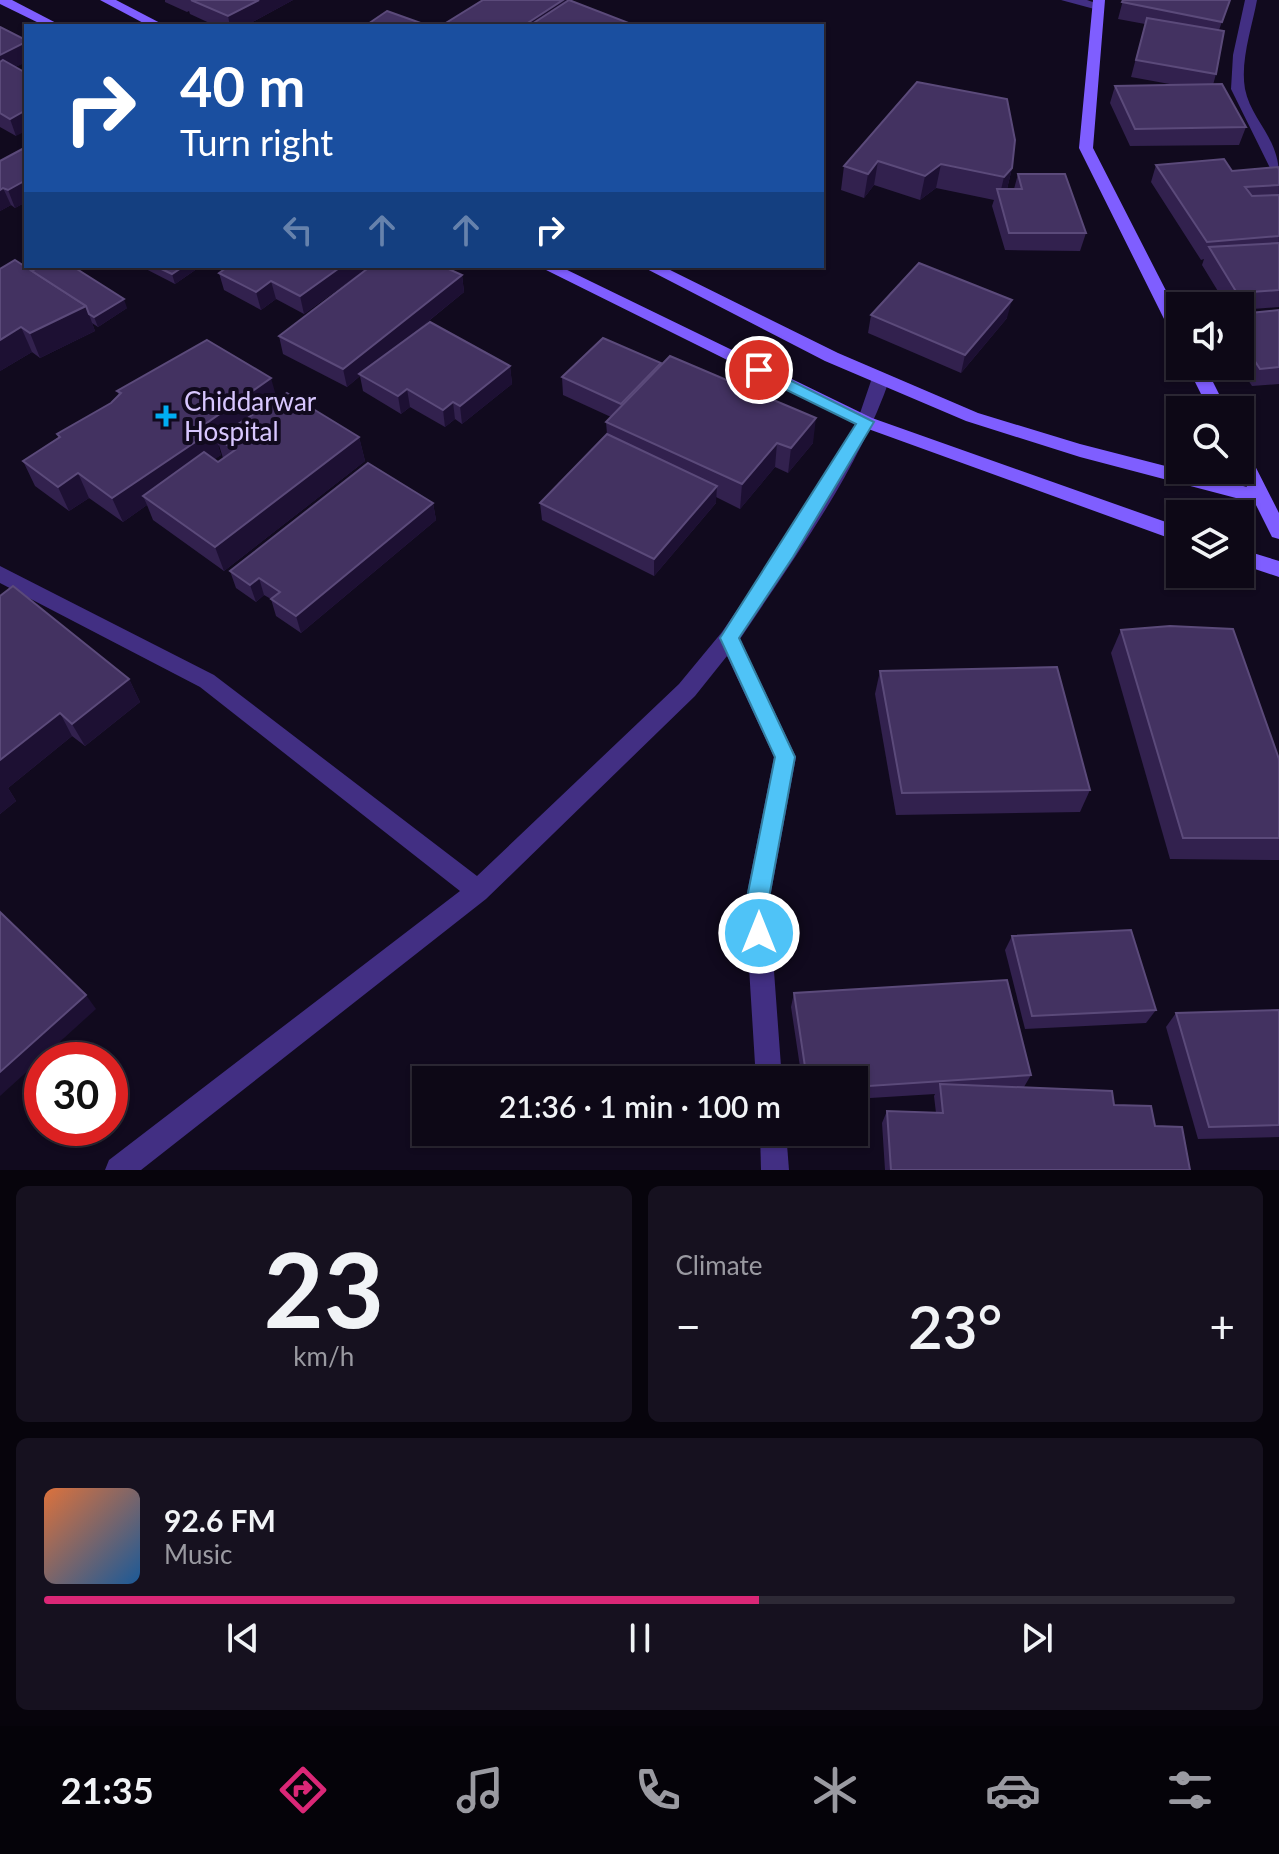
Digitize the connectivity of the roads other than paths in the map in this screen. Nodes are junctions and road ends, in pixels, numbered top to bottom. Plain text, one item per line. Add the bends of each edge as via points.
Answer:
1 (2, 0) edge
2 (106, 0) edge
3 (1067, 0) edge
4 (1251, 0) edge
5 (1098, 3) edge
6 (51, 24) edge
7 (155, 24) edge
8 (1279, 172) edge
9 (550, 268) edge
10 (653, 268) edge
11 (1166, 307) edge
12 (881, 378) junction
13 (866, 422) junction
14 (1254, 484) edge
15 (1261, 498) junction
16 (1166, 530) edge
17 (1279, 532) edge
18 (1254, 561) edge
19 (1279, 569) edge
20 (0, 574) edge
21 (33, 592) junction
22 (11, 608) edge
23 (729, 638) junction
24 (478, 891) junction
25 (768, 1066) edge
26 (774, 1146) edge
27 (119, 1170) edge
28 (775, 1170) edge

1 - 6 main road
2 - 7 main road
3 - 5 street
4 - 8 street via 1238,89
5 - 11 main road via 1086,148
9 - 13 main road
10 - 12 main road
12 - 13 street
12 - 15 main road via 1020,433
13 - 16 main road
13 - 23 street
14 - 15 main road
15 - 17 main road
18 - 19 main road
20 - 21 street
21 - 22 street
21 - 24 street via 207,681
23 - 24 street via 687,690
23 - 25 street via 785,757 757,903
24 - 27 street
26 - 28 street

